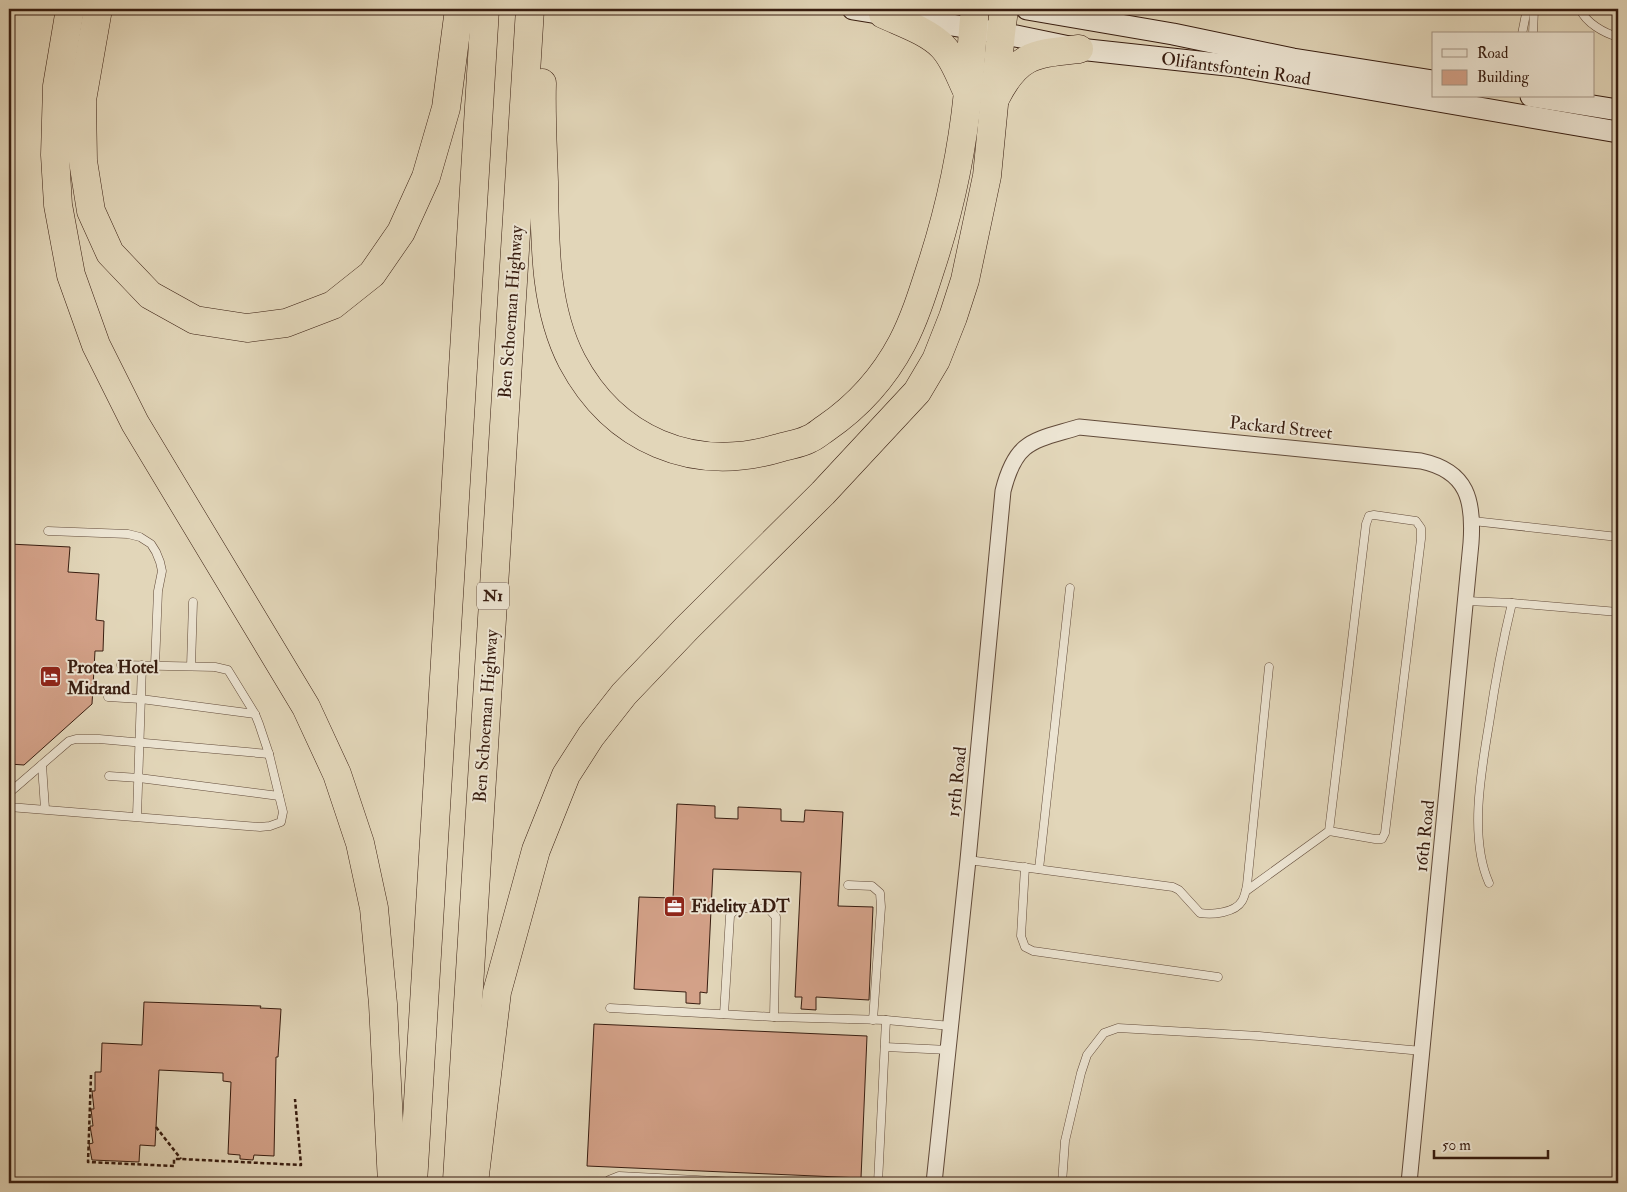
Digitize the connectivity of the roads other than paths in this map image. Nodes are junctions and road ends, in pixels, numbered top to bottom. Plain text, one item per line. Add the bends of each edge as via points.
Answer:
1 (70, 9) edge
2 (98, 9) edge
3 (459, 9) edge
4 (486, 9) edge
5 (530, 9) edge
6 (544, 9) edge
7 (853, 9) edge
8 (1028, 9) edge
9 (1527, 9) edge
10 (1534, 9) edge
11 (1580, 9) edge
12 (883, 14) junction
13 (974, 18) edge
14 (1002, 21) edge
15 (1522, 32) edge
16 (1534, 32) edge
17 (1618, 37) edge
18 (1079, 49) junction
19 (1432, 81) edge
20 (968, 93) junction
21 (996, 98) junction
22 (1564, 99) edge
23 (1618, 110) edge
24 (1618, 132) edge
25 (1079, 427) joint
26 (1466, 492) joint
27 (1473, 520) junction
28 (48, 531) dead end
29 (1618, 537) edge
30 (1070, 588) dead end
31 (1466, 601) junction
32 (193, 602) dead end
33 (1512, 603) junction
34 (1618, 612) edge
35 (121, 665) dead end
36 (142, 665) junction
37 (155, 665) junction
38 (191, 666) junction
39 (1269, 668) dead end
40 (108, 698) dead end
41 (141, 700) junction
42 (255, 714) junction
43 (140, 742) junction
44 (269, 754) junction
45 (42, 765) junction
46 (109, 776) dead end
47 (139, 778) junction
48 (9, 793) edge
49 (279, 796) junction
50 (9, 807) edge
51 (44, 809) junction
52 (138, 816) junction
53 (1329, 831) junction
54 (968, 860) junction
55 (1025, 867) junction
56 (1039, 869) junction
57 (1489, 883) dead end
58 (848, 885) dead end
59 (1246, 891) junction
60 (1218, 977) dead end
61 (610, 1008) dead end
62 (724, 1014) junction
63 (774, 1017) junction
64 (873, 1020) junction
65 (886, 1020) junction
66 (951, 1026) junction
67 (885, 1047) junction
68 (948, 1050) junction
69 (1422, 1051) junction
70 (392, 1183) edge
71 (413, 1183) edge
72 (457, 1183) edge
73 (474, 1183) edge
74 (609, 1183) edge
75 (755, 1183) edge
76 (878, 1183) edge
77 (934, 1183) edge
78 (1062, 1183) edge
79 (1409, 1183) edge

1 - 70 highway via 57,86 55,155 58,204 71,275 96,345 135,424 306,707 337,774 360,844 374,908 383,1004
2 - 3 highway via 82,100 84,161 91,211 110,253 150,295 195,320 247,328 286,323 333,305 372,274 401,232 426,177 446,108
4 - 71 highway
5 - 72 highway, Ben Schoeman Highway / N1
6 - 20 highway via 541,100 546,246 550,288 561,334 572,361 608,410 632,430 685,453 712,457 745,456 809,439 844,415 875,385 902,343 934,258 954,180
7 - 12 main road, Olifantsfontein Road
8 - 19 main road, Olifantsfontein Road
9 - 15 lane
10 - 16 lane
11 - 17 lane via 1582,15 1605,33
12 - 13 main road, Olifantsfontein Road
12 - 20 highway via 944,47
13 - 14 main road, Olifantsfontein Road
13 - 20 highway
14 - 18 main road, Olifantsfontein Road
14 - 21 highway
18 - 21 highway via 1023,60 1006,78
18 - 24 main road, Olifantsfontein Road via 1236,66
21 - 73 highway via 987,176 965,280 936,360 917,392 824,493 624,694 566,775 536,850 497,992
22 - 23 main road
25 - 26 street, Packard Street via 1421,461 1445,469
25 - 54 street, 15th Road via 1038,439 1025,447 1008,472 1003,491
26 - 27 street, 16th Road
27 - 29 lane
27 - 31 street, 16th Road
28 - 37 lane via 128,534 151,544 162,571 158,591
30 - 56 lane
31 - 33 lane
31 - 69 street, 16th Road
32 - 38 lane
33 - 34 lane
33 - 57 lane via 1499,658 1483,763 1479,838
35 - 36 lane
36 - 37 lane
36 - 41 lane
37 - 38 lane
38 - 42 lane via 228,670
39 - 59 lane
40 - 41 lane
41 - 42 lane
41 - 43 lane
42 - 44 lane
43 - 44 lane
43 - 45 lane via 76,739 69,741
43 - 47 lane
44 - 49 lane
45 - 48 lane
45 - 51 lane
46 - 47 lane
47 - 49 lane
47 - 52 lane
49 - 52 lane via 283,816 281,822 270,826
50 - 51 lane
51 - 52 lane
53 - 53 lane via 1366,524 1369,516 1374,515 1416,521 1421,528 1421,539 1386,834 1382,839 1375,839
53 - 59 lane
54 - 55 lane
54 - 66 street, 15th Road
55 - 56 lane
55 - 60 lane via 1021,936 1025,947 1033,951
56 - 59 lane via 1173,887 1203,914 1220,913 1236,907
58 - 64 lane via 872,886 880,893
61 - 62 lane
62 - 63 lane
62 - 63 lane via 732,911 737,908 769,909 776,917
63 - 64 lane
64 - 65 lane
65 - 66 lane
65 - 67 lane
66 - 68 street, 15th Road
67 - 68 lane
67 - 76 lane
68 - 77 street, 15th Road
69 - 78 lane via 1259,1036 1118,1028 1104,1032 1087,1055 1081,1073 1066,1141
69 - 79 street, 16th Road
74 - 75 lane via 619,1176

